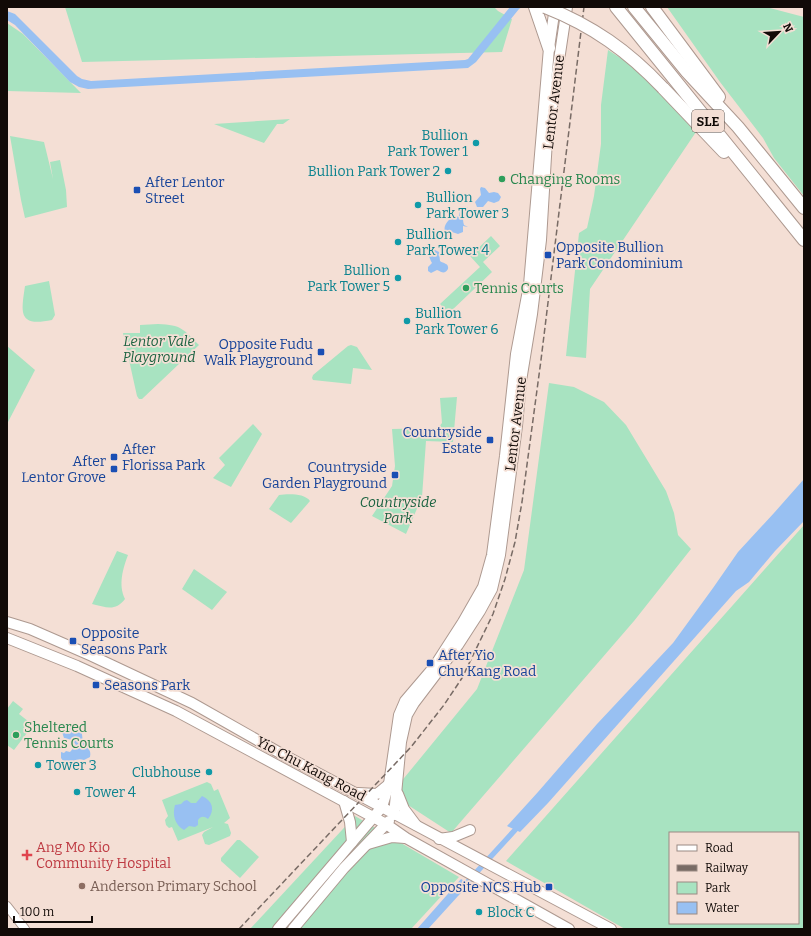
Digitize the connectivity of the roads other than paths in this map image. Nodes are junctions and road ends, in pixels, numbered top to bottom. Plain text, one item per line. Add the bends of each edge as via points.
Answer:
1 (535, 7) edge
2 (545, 7) edge
3 (556, 7) edge
4 (567, 7) edge
5 (616, 7) edge
6 (634, 7) edge
7 (652, 7) edge
8 (549, 48) junction
9 (691, 68) junction
10 (746, 168) junction
11 (804, 208) edge
12 (804, 240) edge
13 (7, 622) edge
14 (7, 638) edge
15 (389, 784) junction
16 (397, 792) junction
17 (355, 793) junction
18 (344, 801) junction
19 (382, 807) junction
20 (394, 815) junction
21 (373, 818) junction
22 (386, 824) junction
23 (418, 828) junction
24 (470, 830) dead end
25 (406, 838) junction
26 (439, 839) junction
27 (352, 842) junction
28 (366, 844) junction
29 (7, 906) edge
30 (7, 914) edge
31 (19, 929) edge
32 (25, 929) edge
33 (278, 929) edge
34 (293, 929) edge
35 (569, 929) edge
36 (610, 929) edge

1 - 8 highway
2 - 10 highway, bridge via 595,31 620,48 642,66 731,160
3 - 8 main road, Lentor Avenue
4 - 16 main road, Lentor Avenue via 547,140 541,240 500,555 492,589 480,611 407,715 401,742
5 - 10 highway, SLE
6 - 9 highway, SLE
7 - 9 highway
8 - 15 main road, Lentor Avenue via 530,272 516,354 492,554 483,587 463,622 434,667 405,701 399,715
9 - 11 highway, SLE
10 - 12 highway, SLE
13 - 17 main road, Yio Chu Kang Road via 30,629 92,656 192,703
14 - 18 main road, Yio Chu Kang Road via 77,666 176,711
15 - 17 main road via 376,794
15 - 19 main road, Lentor Avenue
16 - 20 main road, Lentor Avenue
16 - 23 main road via 404,809
17 - 19 main road, Yio Chu Kang Road
18 - 21 main road, Yio Chu Kang Road
18 - 27 main road
19 - 20 main road, Yio Chu Kang Road
19 - 21 main road
20 - 22 main road
20 - 23 main road, Yio Chu Kang Road
21 - 22 main road, Yio Chu Kang Road
21 - 27 main road
22 - 25 main road, Yio Chu Kang Road
22 - 28 main road
23 - 26 main road, Yio Chu Kang Road
24 - 26 main road via 448,839
25 - 28 main road via 392,837
25 - 35 main road, Yio Chu Kang Road
26 - 36 main road, Yio Chu Kang Road
27 - 33 main road
28 - 34 main road
29 - 32 street
30 - 31 street

